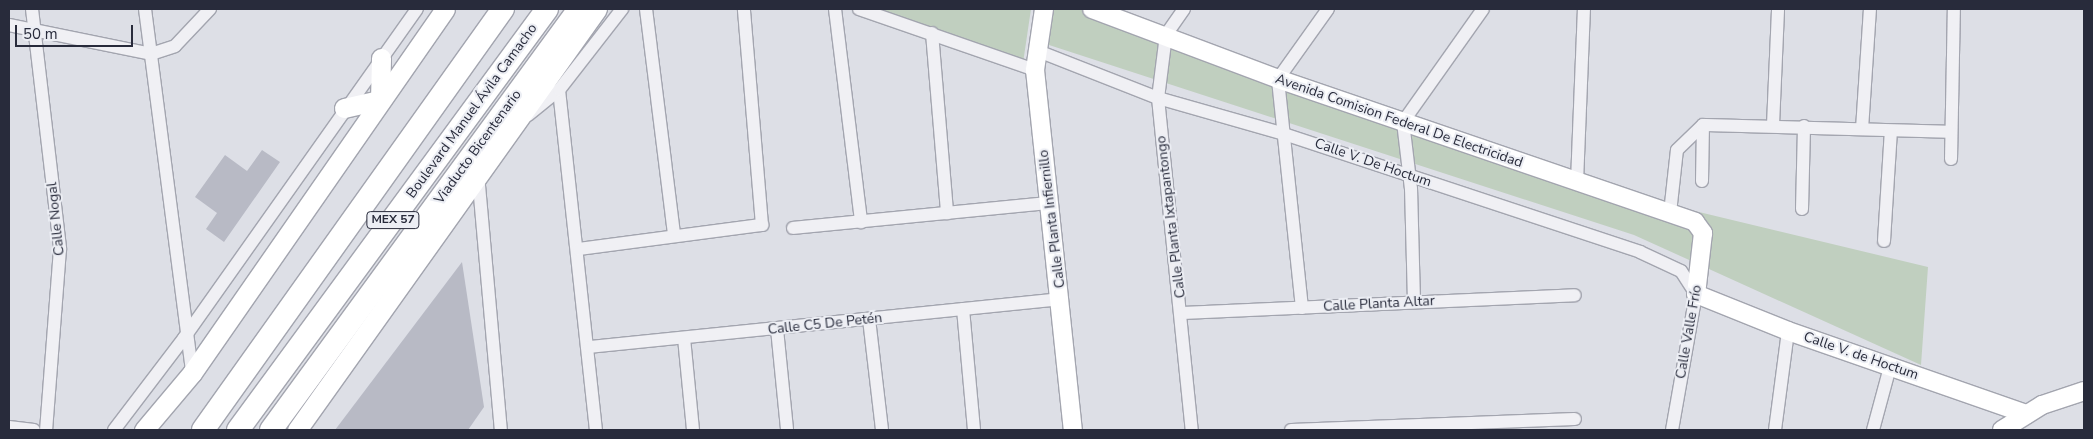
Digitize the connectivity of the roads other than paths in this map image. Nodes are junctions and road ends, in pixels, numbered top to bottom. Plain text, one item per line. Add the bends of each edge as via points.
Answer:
1 (32, 9) edge
2 (145, 9) edge
3 (210, 9) edge
4 (417, 9) edge
5 (445, 9) edge
6 (503, 9) edge
7 (547, 9) edge
8 (579, 9) edge
9 (598, 9) edge
10 (622, 9) edge
11 (646, 9) edge
12 (744, 9) edge
13 (835, 9) edge
14 (859, 9) edge
15 (1044, 9) edge
16 (1092, 9) edge
17 (1184, 9) edge
18 (1328, 9) edge
19 (1483, 9) edge
20 (1584, 9) edge
21 (1778, 9) edge
22 (1870, 9) edge
23 (1954, 9) edge
24 (9, 25) edge
25 (35, 29) junction
26 (932, 33) junction
27 (1166, 35) junction
28 (1038, 51) junction
29 (151, 54) junction
30 (381, 58) junction
31 (1035, 70) junction
32 (1278, 79) junction
33 (558, 90) junction
34 (1158, 98) junction
35 (380, 100) junction
36 (344, 108) junction
37 (1403, 122) junction
38 (1702, 125) junction
39 (1774, 125) junction
40 (1804, 126) junction
41 (1862, 129) junction
42 (1891, 131) junction
43 (1951, 132) junction
44 (505, 134) junction
45 (1284, 134) junction
46 (1951, 158) dead end
47 (478, 174) junction
48 (1409, 176) junction
49 (1702, 181) dead end
50 (1576, 182) junction
51 (1050, 203) junction
52 (1802, 209) dead end
53 (947, 213) junction
54 (1670, 213) junction
55 (861, 222) junction
56 (793, 228) dead end
57 (1702, 233) joint
58 (674, 235) junction
59 (1884, 241) dead end
60 (579, 249) junction
61 (1696, 294) junction
62 (1575, 295) dead end
63 (1062, 299) junction
64 (1414, 302) junction
65 (1302, 308) junction
66 (963, 309) junction
67 (1183, 313) junction
68 (870, 319) junction
69 (777, 329) junction
70 (1788, 330) junction
71 (184, 338) junction
72 (684, 338) junction
73 (589, 347) junction
74 (1890, 367) junction
75 (192, 372) junction
76 (2084, 391) edge
77 (2027, 414) junction
78 (1575, 419) dead end
79 (9, 427) edge
80 (34, 430) edge
81 (46, 430) edge
82 (114, 430) edge
83 (144, 430) edge
84 (203, 430) edge
85 (238, 430) edge
86 (271, 430) edge
87 (297, 430) edge
88 (501, 430) edge
89 (596, 430) edge
90 (692, 430) edge
91 (787, 430) edge
92 (882, 430) edge
93 (974, 430) edge
94 (1073, 430) edge
95 (1192, 430) edge
96 (1291, 430) edge
97 (1672, 430) edge
98 (1775, 430) edge
99 (1873, 430) edge
100 (2002, 430) edge

1 - 25 street, Calle Nogal
2 - 29 street
3 - 29 street via 175,46
4 - 30 street
5 - 35 main road
6 - 84 highway, MEX 57
7 - 85 highway, Boulevard Manuel Ávila Camacho / MEX 57
8 - 86 highway, Viaducto Bicentenario
9 - 44 main road
10 - 33 street
11 - 58 street
12 - 58 street via 763,223 760,227
13 - 55 street
14 - 26 street
15 - 28 main road, Calle Planta Infiernillo
16 - 27 main road, Avenida Comision Federal De Electricidad
17 - 27 street, Calle Planta Ixtapantongo
18 - 32 street
19 - 37 street
20 - 50 street
21 - 39 street
22 - 41 street
23 - 43 street
24 - 25 street
25 - 29 street
25 - 81 street, Calle Nogal via 60,249
26 - 31 street
26 - 53 street
27 - 32 main road, Avenida Comision Federal De Electricidad
27 - 34 street, Calle Planta Ixtapantongo
28 - 31 main road, Calle Planta Infiernillo
28 - 34 street, Calle V. De Hoctum
29 - 71 street
30 - 35 main road
30 - 36 street
31 - 51 main road, Calle Planta Infiernillo
32 - 37 main road, Avenida Comision Federal De Electricidad
32 - 45 street
33 - 44 street
33 - 60 street
34 - 45 street, Calle V. De Hoctum
34 - 67 street, Calle Planta Ixtapantongo
35 - 36 main road
35 - 75 main road
36 - 71 street
37 - 48 street
37 - 50 main road, Avenida Comision Federal De Electricidad
38 - 39 street
38 - 49 street
38 - 54 street via 1677,150
39 - 40 street
40 - 41 street
40 - 52 street
41 - 42 street
42 - 43 street
42 - 59 street
43 - 46 street
44 - 47 main road
45 - 48 street, Calle V. De Hoctum
45 - 65 street
47 - 87 main road
47 - 88 street
48 - 61 street, Calle V. De Hoctum via 1662,260 1681,271
48 - 64 street
50 - 54 main road, Avenida Comision Federal De Electricidad
51 - 53 street
51 - 63 main road, Calle Planta Infiernillo
53 - 55 street
54 - 57 main road, Avenida Comision Federal De Electricidad via 1695,222
55 - 56 street
57 - 61 main road, Calle Valle Frío
58 - 60 street
60 - 73 street
61 - 70 main road, Calle V. de Hoctum
61 - 97 street, Calle Valle Frío
62 - 64 street, Calle Planta Altar
63 - 66 street, Calle C5 De Petén
63 - 94 main road, Calle Planta Infiernillo
64 - 65 street, Calle Planta Altar
65 - 67 street, Calle Planta Altar
66 - 68 street, Calle C5 De Petén
66 - 93 street
67 - 95 street, Calle Planta Ixtapantongo
68 - 69 street, Calle C5 De Petén
68 - 92 street
69 - 72 street, Calle C5 De Petén
69 - 91 street
70 - 74 main road, Calle V. de Hoctum
70 - 98 street
71 - 75 street
71 - 82 street
72 - 73 street, Calle C5 De Petén
72 - 90 street
73 - 89 street
74 - 77 main road, Calle V. de Hoctum
74 - 99 street
75 - 83 main road
76 - 77 main road via 2058,398
77 - 100 main road
78 - 96 street
79 - 80 street

